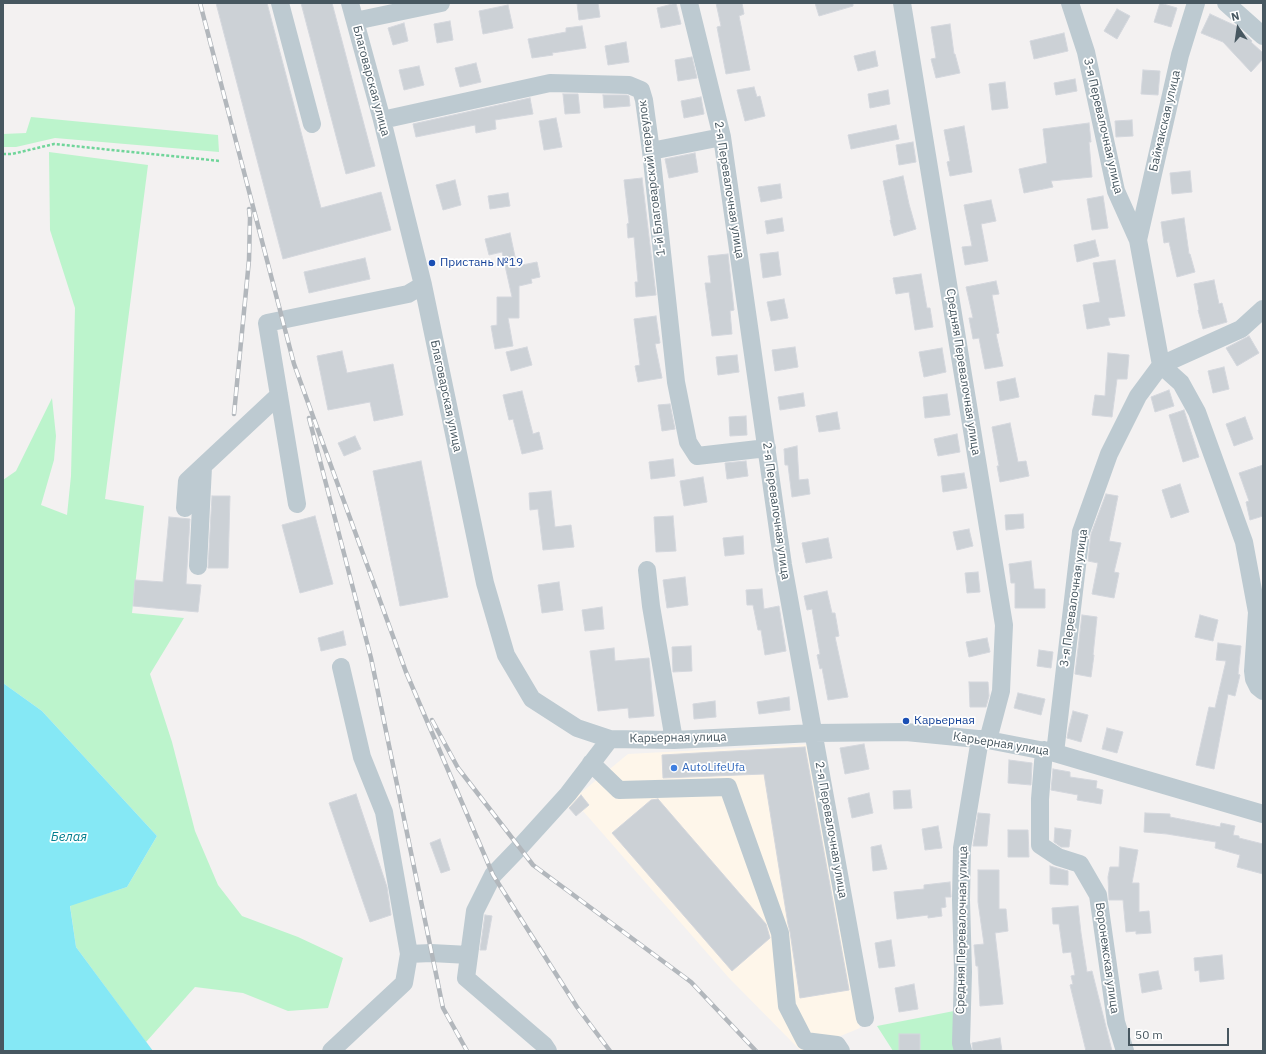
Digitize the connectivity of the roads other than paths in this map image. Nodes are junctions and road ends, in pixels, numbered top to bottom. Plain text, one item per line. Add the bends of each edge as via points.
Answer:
1 (280, 3) edge
2 (350, 3) edge
3 (441, 3) edge
4 (689, 3) edge
5 (902, 3) edge
6 (1070, 3) edge
7 (1196, 3) edge
8 (1226, 3) edge
9 (355, 21) junction
10 (1263, 36) edge
11 (382, 120) junction
12 (312, 124) dead end
13 (722, 137) junction
14 (651, 151) junction
15 (1138, 240) junction
16 (423, 285) junction
17 (1263, 309) edge
18 (1161, 365) junction
19 (279, 395) junction
20 (766, 448) junction
21 (203, 466) junction
22 (297, 504) dead end
23 (185, 508) dead end
24 (198, 566) dead end
25 (647, 570) dead end
26 (341, 667) dead end
27 (1263, 691) edge
28 (814, 733) junction
29 (610, 739) junction
30 (674, 740) junction
31 (984, 740) junction
32 (1049, 751) junction
33 (591, 763) junction
34 (1263, 814) edge
35 (408, 954) junction
36 (469, 955) junction
37 (865, 1018) dead end
38 (331, 1051) edge
39 (548, 1051) edge
40 (841, 1051) edge
41 (963, 1051) edge
42 (1125, 1051) edge

1 - 12 street
2 - 9 street, Благоварская улица
3 - 9 street
4 - 13 street, 2-я Перевалочная улица
5 - 31 street, Средняя Перевалочная улица via 1004,625 1002,691
6 - 15 street, 3-я Перевалочная улица via 1086,52 1116,191
7 - 15 street, Баймакская улица via 1180,55
8 - 10 street
9 - 11 street, Благоварская улица
11 - 14 street, 1-й Благоварский переулок via 550,83 629,85 642,90
11 - 16 street, Благоварская улица
13 - 14 street
13 - 20 street, 2-я Перевалочная улица
14 - 20 street, 1-й Благоварский переулок via 676,382 688,442 697,456
15 - 18 street, 3-я Перевалочная улица
16 - 19 street via 408,294 267,323
16 - 29 street, Благоварская улица via 485,583 506,655 532,699 577,728
17 - 18 street via 1241,328
18 - 27 street via 1181,383 1197,412 1244,542 1257,612 1254,679
18 - 32 street, 3-я Перевалочная улица via 1138,396 1109,454 1081,532
19 - 21 street
19 - 22 street
20 - 28 street, 2-я Перевалочная улица via 783,565
21 - 23 street via 187,482
21 - 24 street
25 - 30 street
26 - 35 street via 362,757 384,812
28 - 30 street, Карьерная улица
28 - 31 street, Карьерная улица via 906,732
28 - 37 street, 2-я Перевалочная улица
29 - 30 street, Карьерная улица
29 - 33 street
31 - 32 street, Карьерная улица
31 - 41 street, Средняя Перевалочная улица via 962,848
32 - 34 street, Карьерная улица
32 - 42 street, Воронежская улица via 1040,800 1040,845 1058,857 1080,864 1098,895 1116,1022
33 - 36 street via 568,794 493,875 475,912
33 - 40 street via 619,790 728,787 780,933 787,1006 805,1041 837,1045
35 - 36 street
35 - 38 street via 404,983
36 - 39 street via 466,978

